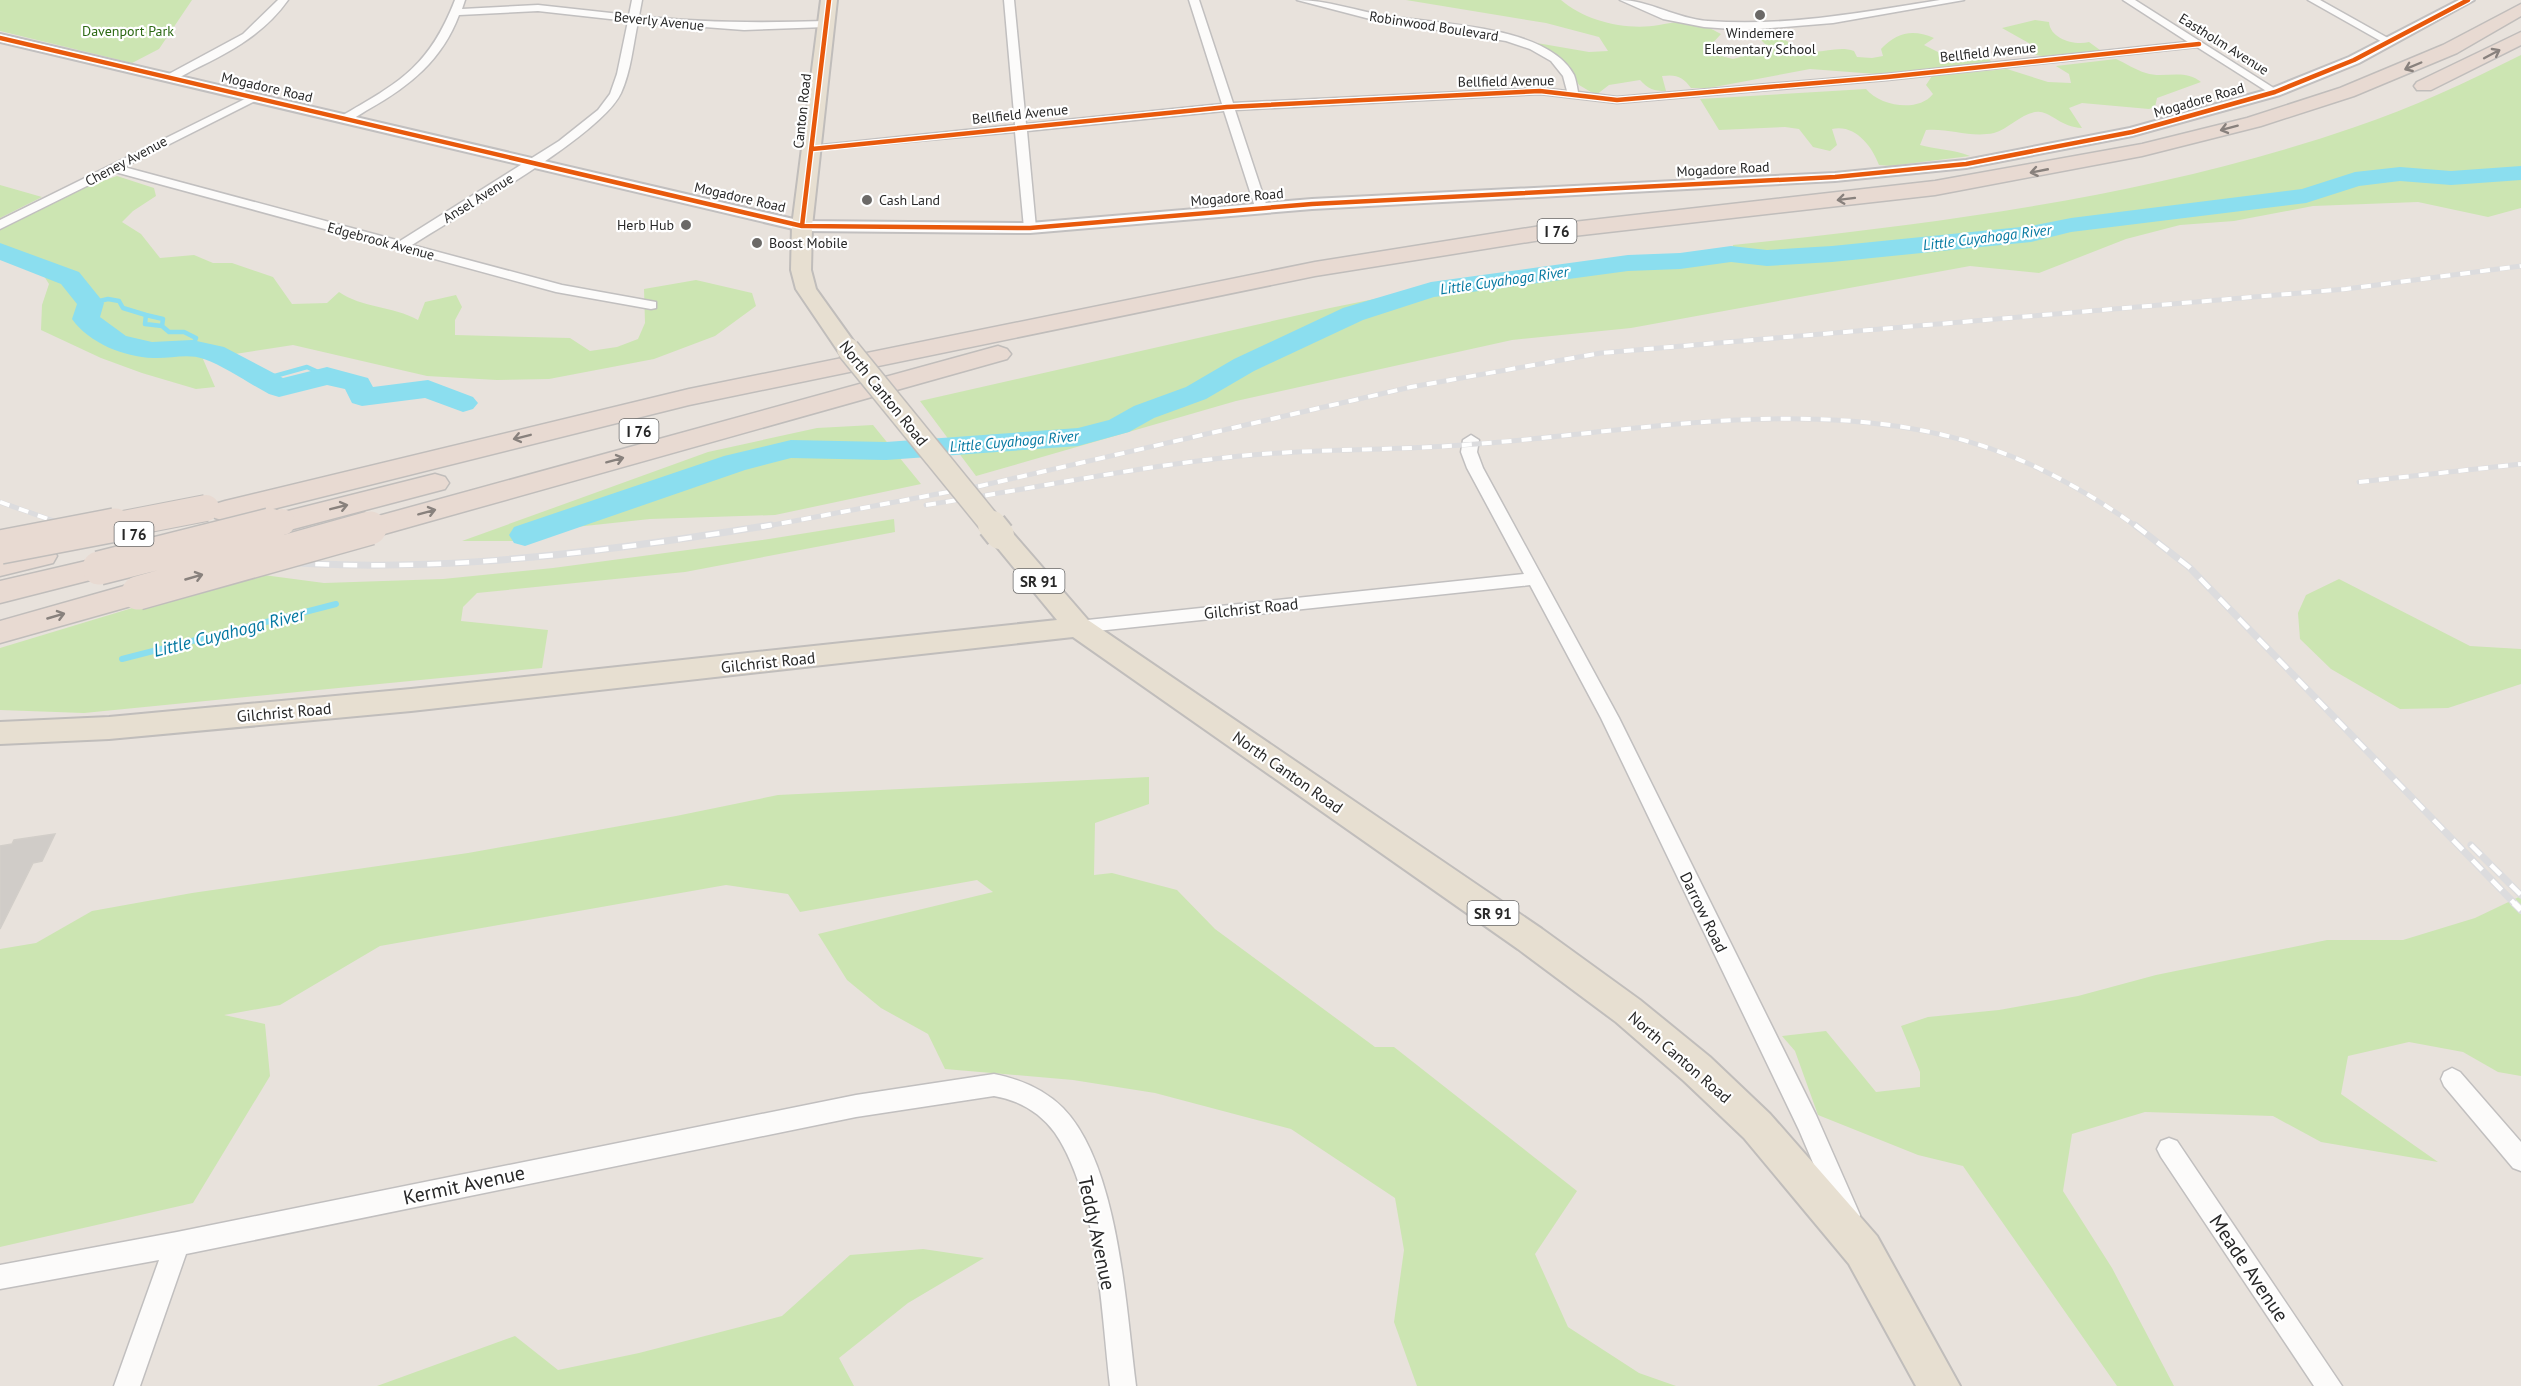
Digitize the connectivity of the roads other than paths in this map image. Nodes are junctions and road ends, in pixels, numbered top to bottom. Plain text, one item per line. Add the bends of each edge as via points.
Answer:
1 (283, 0) edge
2 (460, 0) edge
3 (637, 0) edge
4 (829, 0) edge
5 (1009, 0) edge
6 (1194, 0) edge
7 (1302, 0) edge
8 (1624, 0) edge
9 (1959, 0) edge
10 (2128, 0) edge
11 (2313, 0) edge
12 (2468, 0) edge
13 (2508, 0) edge
14 (2521, 9) edge
15 (456, 12) junction
16 (634, 19) junction
17 (826, 24) junction
18 (0, 38) edge
19 (2521, 38) edge
20 (2390, 42) junction
21 (2199, 44) junction
22 (2450, 49) junction
23 (171, 77) junction
24 (2275, 92) junction
25 (2407, 93) dead end
26 (1575, 96) junction
27 (253, 98) junction
28 (1227, 106) junction
29 (344, 119) junction
30 (1022, 127) junction
31 (2298, 131) dead end
32 (812, 149) junction
33 (533, 163) junction
34 (114, 168) junction
35 (1261, 207) junction
36 (0, 225) edge
37 (802, 226) junction
38 (1030, 228) junction
39 (401, 246) junction
40 (1251, 304) dead end
41 (651, 305) dead end
42 (1176, 320) dead end
43 (998, 354) junction
44 (1471, 440) dead end
45 (216, 510) junction
46 (0, 548) edge
47 (0, 566) edge
48 (1534, 579) junction
49 (0, 592) edge
50 (1078, 627) junction
51 (9, 631) edge
52 (0, 733) edge
53 (2452, 1079) dead end
54 (928, 1094) joint
55 (2169, 1149) dead end
56 (2521, 1160) edge
57 (177, 1244) junction
58 (1863, 1250) junction
59 (0, 1277) edge
60 (128, 1386) edge
61 (1123, 1386) edge
62 (1938, 1386) edge
63 (2329, 1386) edge

1 - 23 street via 249,35
2 - 15 street
3 - 16 street, Ansel Avenue
4 - 17 main road, Canton Road / SR 91
5 - 30 street
6 - 28 street
7 - 26 street, Robinwood Boulevard via 1370,16 1512,38 1561,66 1573,80
8 - 9 street via 1677,18 1768,26
10 - 21 street, Eastholm Avenue
11 - 20 street
12 - 20 street, Mogadore Road
13 - 22 highway via 2466,31
14 - 22 highway, I 76
15 - 16 street, Beverly Avenue via 547,8
15 - 29 street via 438,50 425,66 397,88
16 - 17 street, Beverly Avenue via 718,27
16 - 33 street, Ansel Avenue via 622,74 609,103 574,136
17 - 32 main road, Canton Road / SR 91
18 - 23 street, Mogadore Road
25 -> 19 highway
20 - 24 street, Mogadore Road via 2331,71
21 - 24 street, Eastholm Avenue
21 - 26 street, Bellfield Avenue via 1617,100
22 -> 45 highway, I 76 via 2294,110 2206,135 2075,164 1878,196 1459,244 1315,269 689,397
23 - 27 street, Mogadore Road
24 - 35 street, Mogadore Road via 2132,132 1921,169 1794,180
26 - 28 street, Bellfield Avenue via 1540,91
27 - 29 street, Mogadore Road
27 - 34 street, Cheney Avenue
28 - 30 street, Bellfield Avenue
28 - 35 street
29 - 33 street, Mogadore Road
30 - 32 street, Bellfield Avenue
30 - 38 street
31 - 40 highway, I 76 via 2164,166 2007,197 1515,257
32 - 37 main road, Canton Road / SR 91
33 - 37 street, Mogadore Road
33 - 39 street, Ansel Avenue
34 - 36 street, Cheney Avenue
34 - 39 street, Edgebrook Avenue
35 - 38 street, Mogadore Road
37 - 38 street, Mogadore Road
37 - 50 main road, North Canton Road / SR 91, bridge via 801,270 806,289 848,349
39 - 41 street, Edgebrook Avenue via 561,289
42 - 43 highway, I 76
49 -> 43 highway, I 76, bridge via 688,420
51 -> 43 highway, bridge
44 - 48 street, Darrow Road via 1469,452 1475,468
45 - 46 highway, bridge
45 - 47 highway, I 76
48 - 50 street, Gilchrist Road
48 - 58 street, Darrow Road via 1629,757 1808,1123
50 - 52 main road, Gilchrist Road via 411,700 109,728
50 - 58 main road, North Canton Road / SR 91 via 1628,1011 1697,1068 1757,1126
53 - 56 street
54 - 57 street, Kermit Avenue
54 - 61 street, Teddy Avenue via 994,1084 1014,1088 1047,1108 1062,1124 1088,1177 1098,1215
55 - 63 street, Meade Avenue
57 - 59 street, Kermit Avenue
57 - 60 street
58 - 62 main road, Darrow Road

